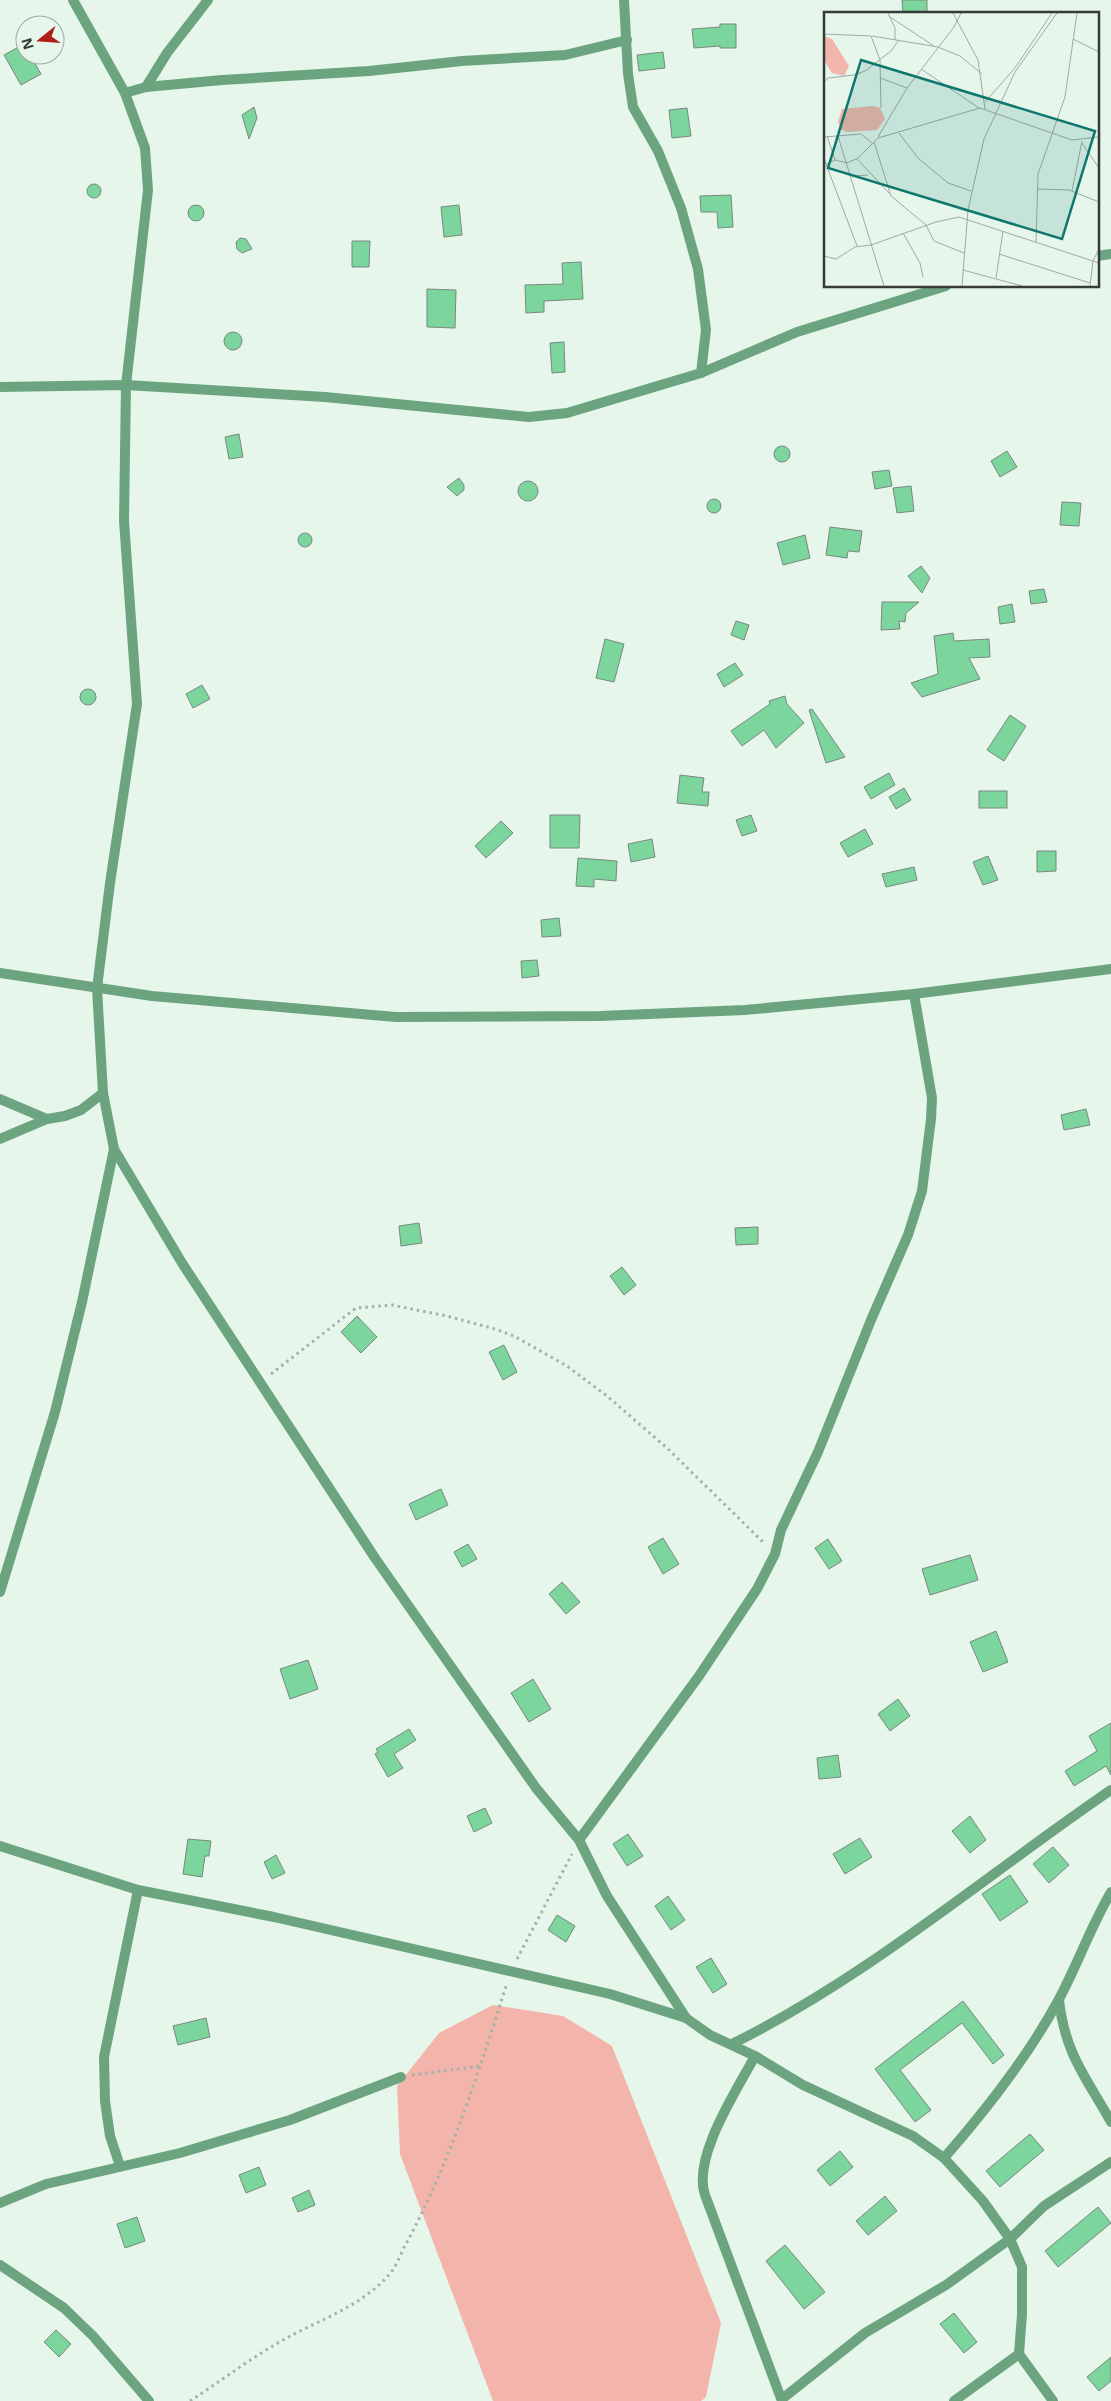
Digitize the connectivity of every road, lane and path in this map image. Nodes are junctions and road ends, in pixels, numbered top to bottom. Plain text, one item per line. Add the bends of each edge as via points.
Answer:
1 (73, 0) edge
2 (208, 0) edge
3 (624, 0) edge
4 (627, 40) junction
5 (146, 87) junction
6 (125, 93) junction
7 (1111, 254) edge
8 (1098, 256) edge
9 (940, 288) edge
10 (701, 373) junction
11 (126, 385) junction
12 (0, 387) edge
13 (1111, 969) edge
14 (0, 973) edge
15 (96, 988) junction
16 (914, 994) junction
17 (103, 1093) junction
18 (0, 1098) edge
19 (48, 1119) junction
20 (0, 1139) edge
21 (114, 1149) junction
22 (260, 1381) junction
23 (775, 1554) junction
24 (0, 1592) edge
25 (1111, 1790) edge
26 (580, 1840) junction
27 (0, 1846) edge
28 (138, 1890) junction
29 (1111, 1892) edge
30 (511, 1971) junction
31 (1058, 2000) junction
32 (686, 2018) junction
33 (732, 2044) junction
34 (755, 2056) junction
35 (481, 2066) junction
36 (401, 2077) joint
37 (1111, 2122) edge
38 (944, 2158) junction
39 (1111, 2162) edge
40 (120, 2166) junction
41 (0, 2202) edge
42 (1010, 2239) junction
43 (0, 2265) edge
44 (1019, 2354) junction
45 (782, 2400) edge
46 (149, 2401) edge
47 (190, 2401) edge
48 (954, 2401) edge
49 (1053, 2401) edge

1 - 6 street
2 - 5 street via 167,53
3 - 4 street
4 - 5 street via 564,55
4 - 10 street via 633,107 658,151 681,208 698,269 706,330
5 - 6 street
6 - 11 street via 145,148 148,190
7 - 8 street
9 - 10 street via 797,332
10 - 11 street via 567,413 529,417 325,397
11 - 12 street
11 - 15 street via 124,521 137,704
13 - 16 street
14 - 15 street
15 - 16 street via 152,996 396,1017 600,1016 746,1010
15 - 17 street
16 - 23 street via 932,1098 930,1142 922,1191 908,1235 818,1452 781,1530
17 - 19 street via 80,1110
17 - 21 street
18 - 19 street
19 - 20 street
21 - 22 street via 182,1263
21 - 24 street via 55,1412
22 - 23 path via 356,1308 392,1305 495,1329 567,1366 607,1396 667,1448
22 - 26 street via 396,1589 536,1788
23 - 26 street via 757,1589 699,1676
25 - 33 street via 900,1943 786,2018
26 - 30 path
26 - 32 street via 607,1896
27 - 28 street
28 - 30 street
28 - 40 street via 104,2057 110,2136
29 - 31 street
30 - 32 street via 610,1994
30 - 35 path
31 - 37 street via 1062,2028 1069,2046
31 - 38 street via 1017,2066
32 - 33 street via 710,2035
33 - 34 street
34 - 38 street via 803,2084 914,2136
34 - 45 street via 719,2126 705,2159 702,2179
35 - 36 path
35 - 47 path via 430,2197 393,2270 350,2305 284,2339
36 - 40 street via 290,2120 180,2153
38 - 42 street via 983,2200
39 - 42 street via 1044,2206
40 - 41 street via 46,2184
42 - 44 street via 1022,2268
42 - 45 street via 946,2285 865,2333
43 - 46 street via 64,2308 93,2336
44 - 48 street
44 - 49 street

